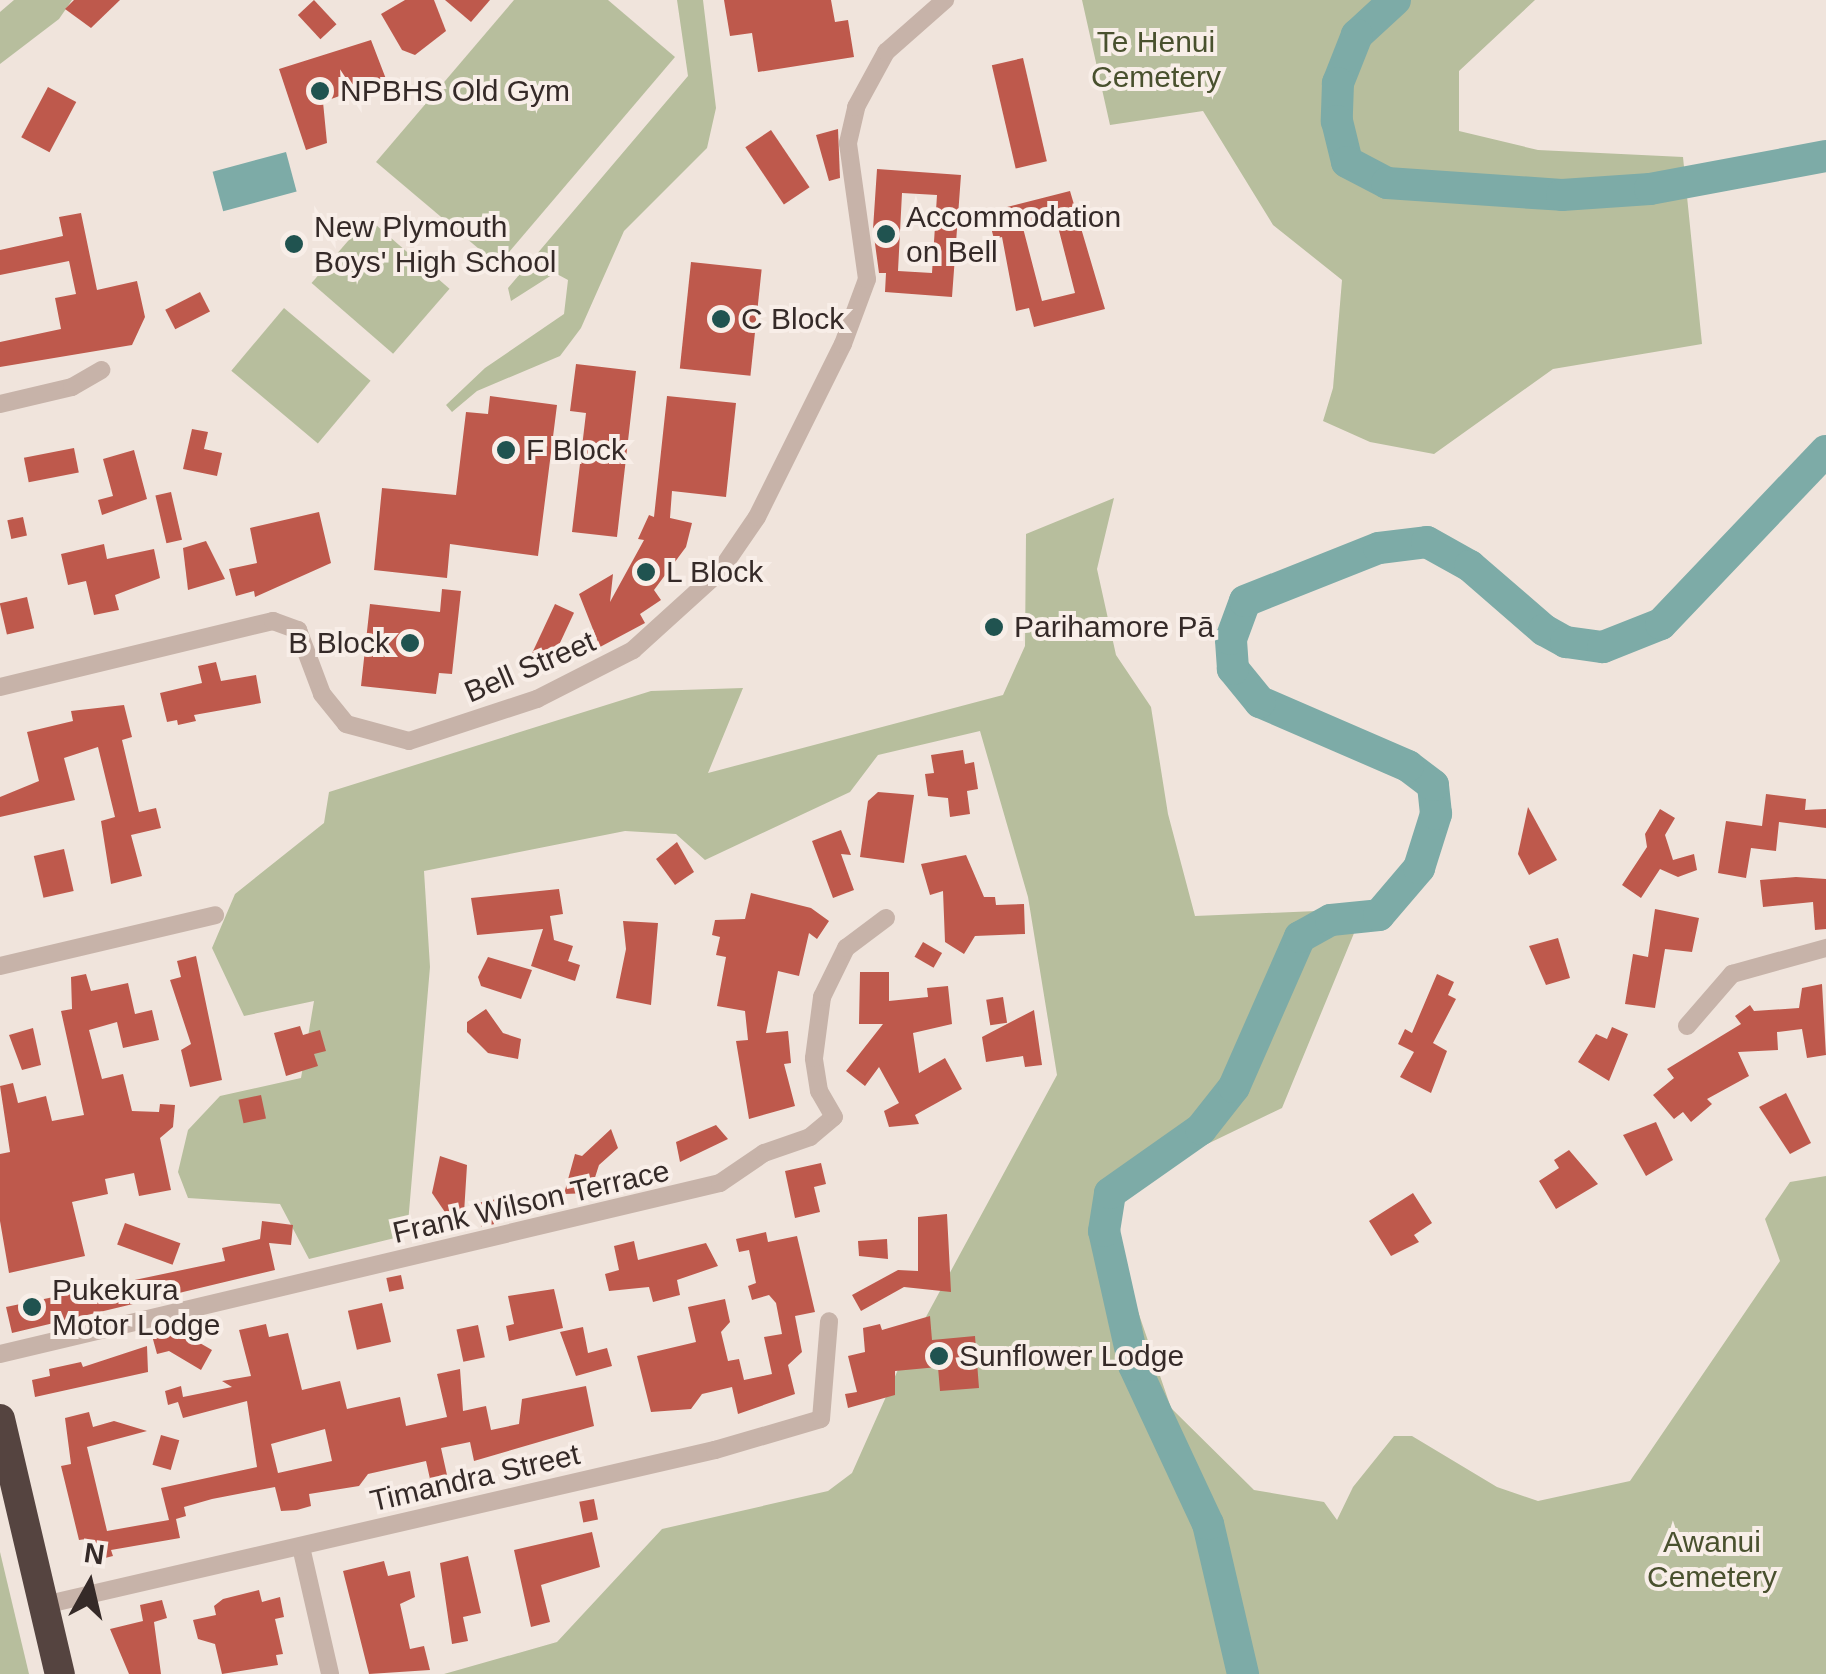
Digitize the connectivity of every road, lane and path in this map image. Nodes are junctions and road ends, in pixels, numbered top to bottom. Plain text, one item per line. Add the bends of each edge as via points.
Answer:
1 (945, 0) edge
2 (101, 370) dead end
3 (0, 404) edge
4 (0, 687) edge
5 (215, 915) dead end
6 (886, 918) dead end
7 (1826, 948) edge
8 (0, 966) edge
9 (1688, 1026) dead end
10 (829, 1320) dead end
11 (0, 1354) edge
12 (0, 1419) edge
13 (301, 1547) junction
14 (44, 1606) junction
15 (60, 1674) edge
16 (330, 1674) edge

1 - 4 street, Bell Street via 886,52 856,107 848,143 866,278 842,344 758,517 720,570 634,650 537,699 409,740 346,724 322,694 298,630 273,621
2 - 3 street via 72,387
5 - 8 street
6 - 11 street, Frank Wilson Terrace via 846,948 822,996 814,1058 834,1117 810,1137 764,1154 720,1183
7 - 9 street via 1732,974
10 - 13 street, Timandra Street via 822,1418
12 - 14 highway
13 - 14 street, Timandra Street
13 - 16 street
14 - 15 highway

